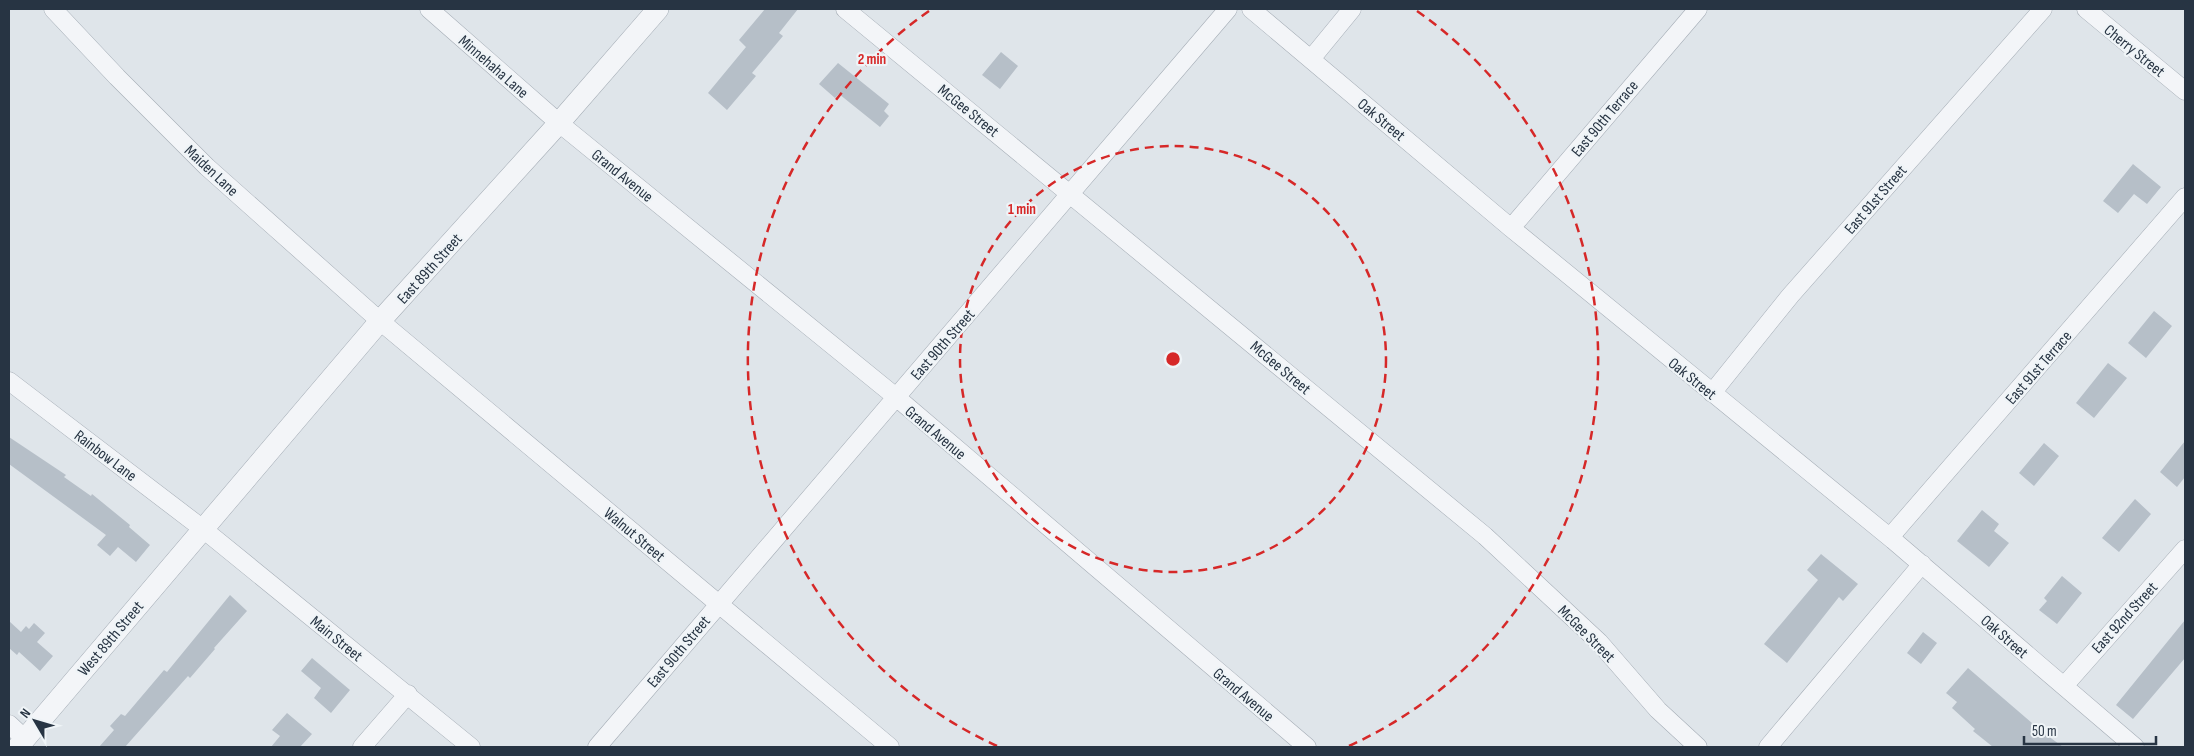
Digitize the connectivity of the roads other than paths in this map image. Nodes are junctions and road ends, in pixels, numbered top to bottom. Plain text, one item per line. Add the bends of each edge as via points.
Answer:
1 (52, 9) edge
2 (430, 9) edge
3 (658, 9) edge
4 (845, 9) edge
5 (1228, 9) edge
6 (1251, 9) edge
7 (1352, 9) edge
8 (1698, 9) edge
9 (2043, 9) edge
10 (2086, 9) edge
11 (1311, 59) junction
12 (2185, 91) edge
13 (559, 123) junction
14 (1071, 193) junction
15 (2185, 198) edge
16 (1511, 228) junction
17 (380, 321) junction
18 (9, 381) edge
19 (1712, 393) junction
20 (896, 397) junction
21 (203, 529) junction
22 (1890, 537) junction
23 (2185, 549) edge
24 (1922, 564) junction
25 (719, 604) junction
26 (2064, 686) junction
27 (408, 694) junction
28 (9, 724) edge
29 (22, 743) edge
30 (362, 747) edge
31 (471, 747) edge
32 (597, 747) edge
33 (890, 747) edge
34 (1307, 747) edge
35 (1698, 747) edge
36 (1768, 747) edge
37 (2135, 747) edge

1 - 17 street, Maiden Lane via 208,168
2 - 13 street, Minnehaha Lane
3 - 13 street, East 89th Street
4 - 14 street, McGee Street
5 - 14 street, East 90th Street
6 - 11 street, Oak Street
7 - 11 street
8 - 16 street, East 90th Terrace
9 - 19 street, East 91st Street via 1790,296
10 - 12 street, Cherry Street
11 - 16 street, Oak Street
13 - 17 street, East 89th Street
13 - 20 street, Grand Avenue
14 - 20 street, East 90th Street
14 - 35 street, McGee Street via 1485,536 1599,642 1658,710
15 - 22 street, East 91st Terrace
16 - 19 street, Oak Street
17 - 21 street, East 89th Street
17 - 25 street, Walnut Street
18 - 21 street, Rainbow Lane
19 - 22 street, Oak Street
20 - 25 street, East 90th Street
20 - 34 street, Grand Avenue
21 - 27 street, Main Street
21 - 29 street, West 89th Street
22 - 24 street, Oak Street
23 - 26 street, East 92nd Street
24 - 26 street, Oak Street
24 - 36 street
25 - 32 street, East 90th Street
25 - 33 street, Walnut Street
26 - 37 street, Oak Street
27 - 30 street
27 - 31 street, Main Street
28 - 29 street

